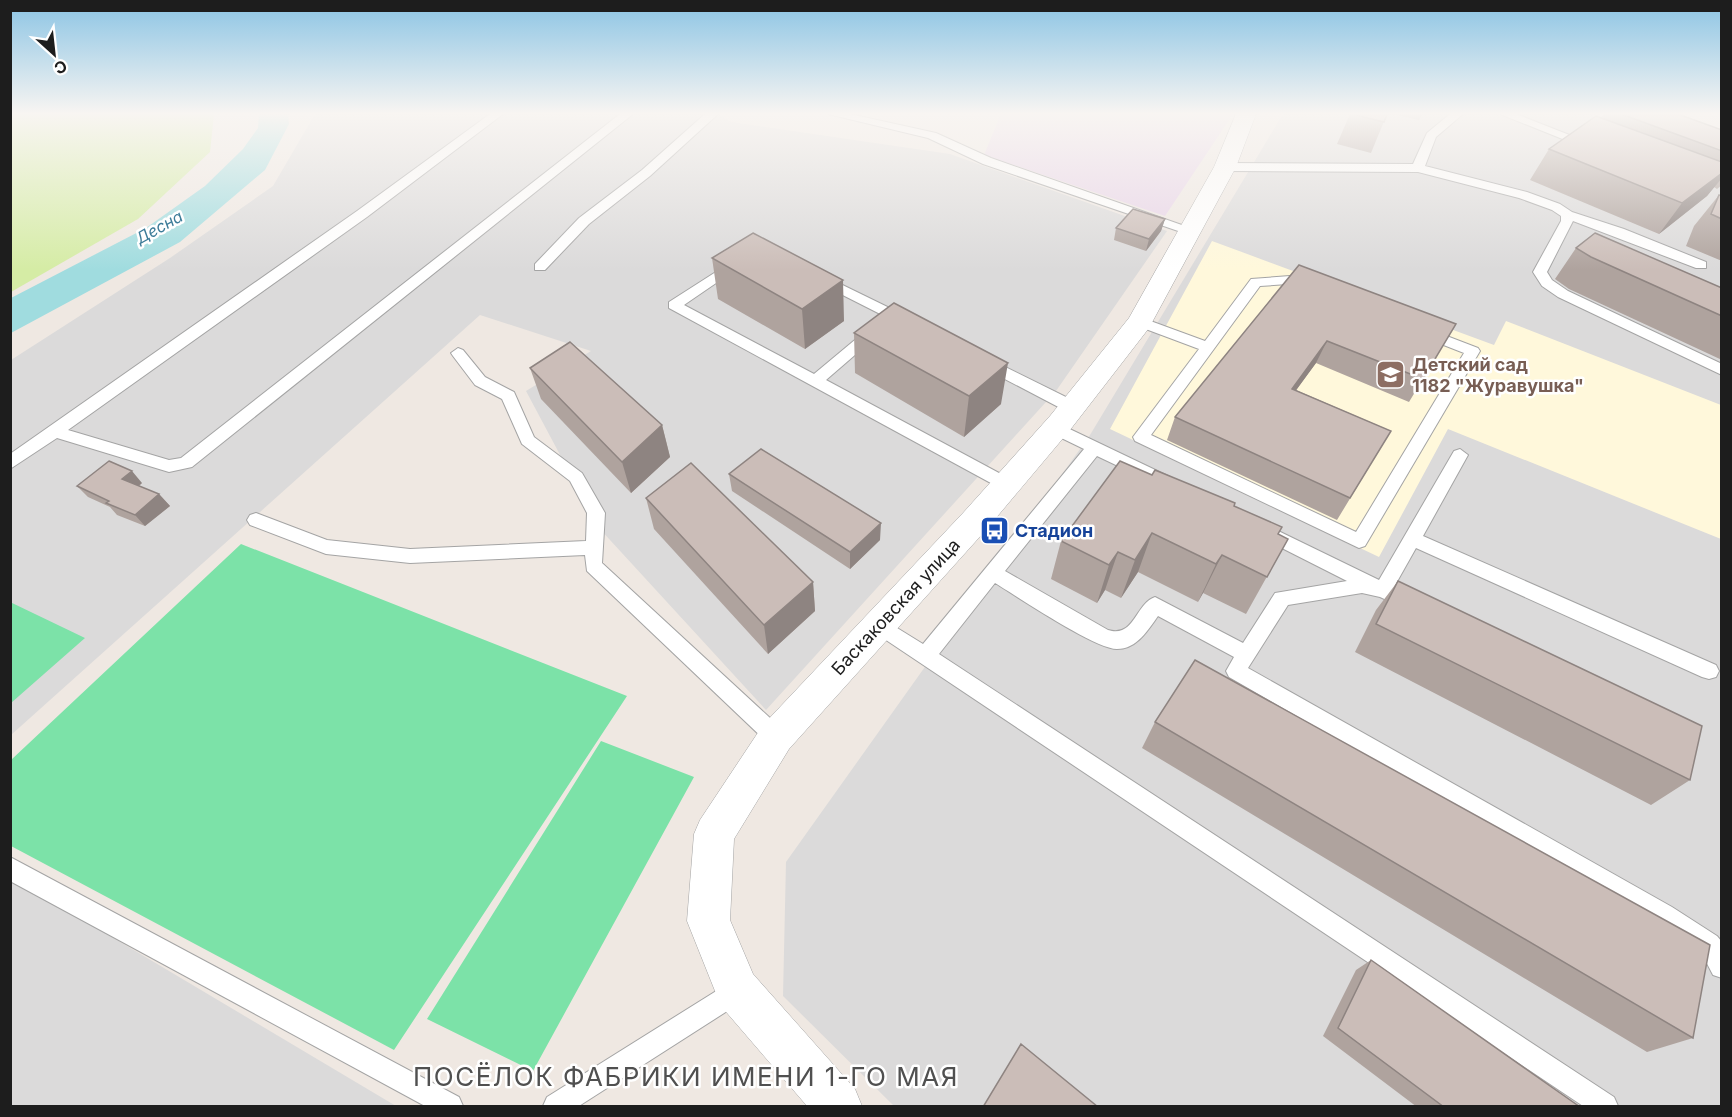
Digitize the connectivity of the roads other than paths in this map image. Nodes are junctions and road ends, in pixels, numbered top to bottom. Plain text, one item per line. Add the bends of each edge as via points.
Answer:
1 (427, 166) edge
2 (561, 166) edge
3 (654, 166) edge
4 (1002, 166) edge
5 (1226, 167) joint
6 (1418, 168) joint
7 (1567, 215) junction
8 (1189, 230) junction
9 (750, 254) edge
10 (1701, 265) dead end
11 (540, 267) dead end
12 (811, 273) edge
13 (893, 315) junction
14 (1140, 322) junction
15 (914, 326) edge
16 (1208, 347) junction
17 (458, 353) dead end
18 (967, 353) edge
19 (1722, 370) edge
20 (815, 381) junction
21 (1064, 417) junction
22 (55, 432) junction
23 (1095, 447) junction
24 (1460, 455) dead end
25 (10, 463) edge
26 (1006, 484) junction
27 (1180, 489) edge
28 (256, 520) dead end
29 (1255, 526) edge
30 (1412, 539) junction
31 (594, 548) junction
32 (993, 573) junction
33 (1383, 590) junction
34 (1426, 610) edge
35 (881, 626) junction
36 (926, 655) junction
37 (1247, 655) junction
38 (1709, 671) dead end
39 (776, 737) junction
40 (10, 868) edge
41 (1722, 966) edge
42 (737, 990) junction
43 (450, 1107) edge
44 (556, 1107) edge
45 (838, 1107) edge
46 (1605, 1107) edge

1 - 22 lane
2 - 22 lane via 186,463 169,466
3 - 11 lane via 584,221
4 - 8 lane
5 - 6 lane
5 - 8 street, Баскаковская улица
6 - 7 lane via 1523,195
7 - 10 lane via 1619,231
7 - 19 lane via 1540,272 1546,283
8 - 14 street, Баскаковская улица
9 - 20 lane via 674,305
12 - 13 lane
13 - 15 lane
13 - 20 lane
14 - 16 lane
14 - 21 street, Баскаковская улица
16 - 16 lane via 1256,282 1290,280 1473,351 1359,541 1141,437
17 - 31 lane via 480,381 508,396 528,440 576,477 596,513
18 - 21 lane
20 - 26 lane
21 - 23 lane
21 - 26 street, Баскаковская улица
22 - 25 lane
23 - 27 lane
23 - 32 lane
24 - 30 lane
26 - 35 street, Баскаковская улица
28 - 31 lane via 326,547 410,556
29 - 33 lane
30 - 33 lane
30 - 38 lane
31 - 39 lane via 593,566
32 - 36 lane
32 - 37 lane via 1103,637 1117,641 1136,633 1155,605
33 - 34 lane
33 - 37 lane via 1362,586 1282,598
35 - 36 lane
35 - 39 street, Баскаковская улица
36 - 46 lane
37 - 41 lane via 1236,671 1664,915 1709,944
39 - 42 street, Баскаковская улица via 714,834 708,921
40 - 43 lane
42 - 44 lane
42 - 45 street, Баскаковская улица

